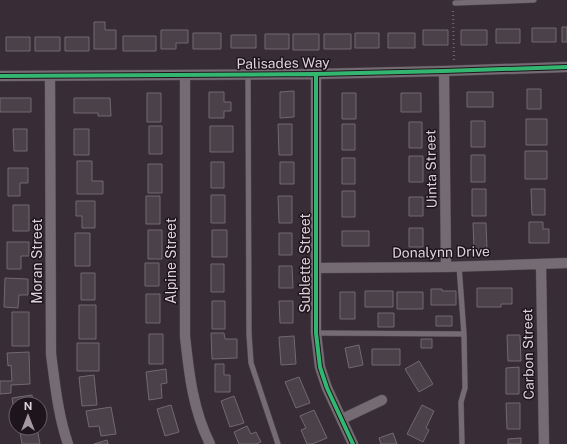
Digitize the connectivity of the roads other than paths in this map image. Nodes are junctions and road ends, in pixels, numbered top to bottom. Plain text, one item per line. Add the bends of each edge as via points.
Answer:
1 (534, 0) edge
2 (455, 3) road end
3 (567, 67) edge
4 (444, 71) junction
5 (316, 74) junction
6 (185, 75) junction
7 (248, 75) junction
8 (0, 76) edge
9 (50, 76) junction
10 (567, 263) edge
11 (541, 264) junction
12 (459, 266) junction
13 (446, 267) junction
14 (316, 268) junction
15 (316, 332) junction
16 (464, 334) junction
17 (382, 400) dead end
18 (342, 418) junction
19 (68, 444) edge
20 (210, 444) edge
21 (278, 444) edge
22 (353, 444) edge
23 (462, 444) edge
24 (544, 444) edge

1 - 2 lane
3 - 4 street, Palisades Way
4 - 5 street, Palisades Way
4 - 13 street, Uinta Street
5 - 7 street, Palisades Way
5 - 14 street, Sublette Street
6 - 7 street, Palisades Way
6 - 9 street, Palisades Way
6 - 20 street, Alpine Street via 185,336 189,377 197,410
7 - 21 lane via 249,341 251,364
8 - 9 street, Palisades Way
9 - 19 street, Moran Street via 52,354 56,397
10 - 11 street, Donalynn Drive
11 - 12 street, Donalynn Drive
11 - 24 street, Carbon Street
12 - 13 street, Donalynn Drive
12 - 16 lane
13 - 14 street, Donalynn Drive
14 - 15 street, Sublette Street
15 - 16 lane
15 - 18 street, Sublette Street via 320,367
16 - 23 lane via 466,388 461,402
17 - 18 street
18 - 22 street, Sublette Street

